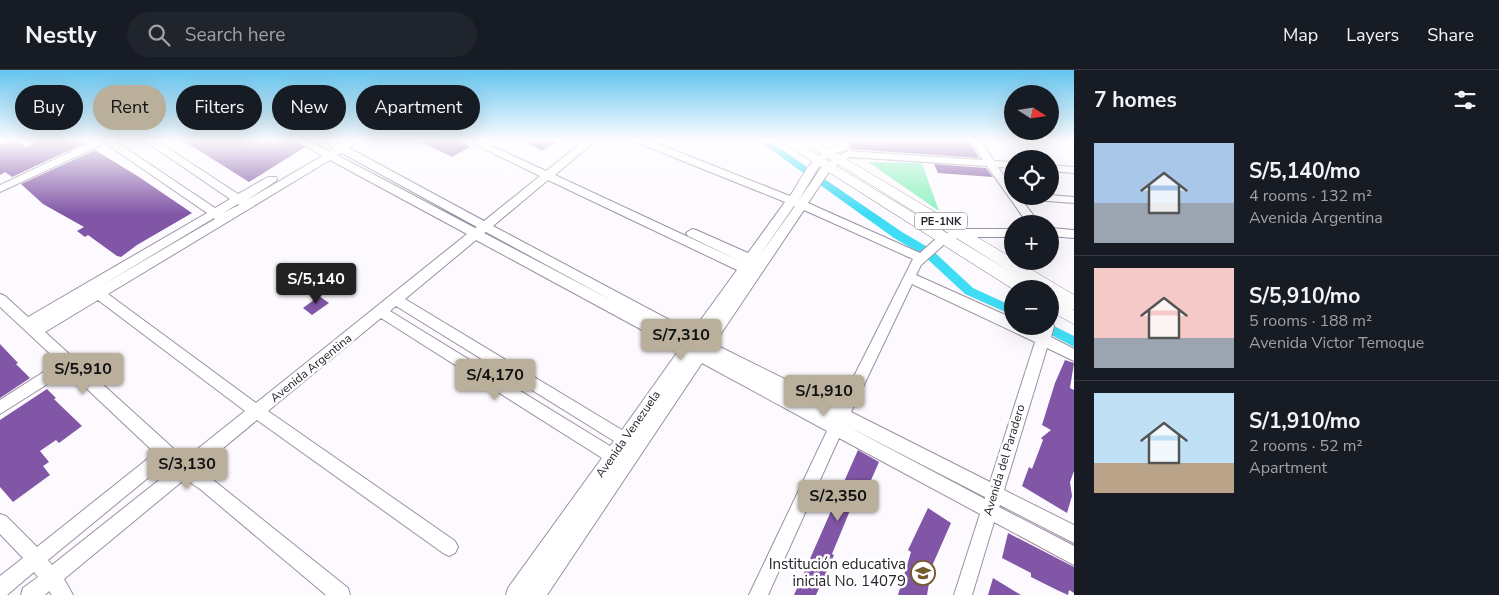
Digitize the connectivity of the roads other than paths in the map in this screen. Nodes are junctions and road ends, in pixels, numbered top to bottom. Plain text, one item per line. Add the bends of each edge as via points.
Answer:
1 (35, 166) edge
2 (50, 166) edge
3 (144, 166) edge
4 (188, 166) edge
5 (301, 166) edge
6 (365, 166) edge
7 (533, 166) edge
8 (537, 166) edge
9 (558, 166) edge
10 (707, 166) edge
11 (718, 166) edge
12 (824, 166) edge
13 (836, 166) edge
14 (838, 166) edge
15 (993, 166) edge
16 (1059, 169) edge
17 (1074, 170) edge
18 (549, 172) junction
19 (0, 182) edge
20 (1004, 183) edge
21 (0, 189) edge
22 (1059, 199) edge
23 (799, 200) junction
24 (1074, 200) edge
25 (242, 201) junction
26 (219, 216) junction
27 (479, 229) junction
28 (961, 233) junction
29 (1004, 233) edge
30 (1059, 233) edge
31 (1074, 234) edge
32 (944, 238) junction
33 (921, 258) junction
34 (753, 267) junction
35 (909, 277) junction
36 (1012, 280) edge
37 (93, 290) junction
38 (0, 299) edge
39 (395, 299) junction
40 (1063, 309) edge
41 (380, 312) junction
42 (1004, 320) edge
43 (32, 327) junction
44 (1044, 335) edge
45 (1049, 335) edge
46 (697, 347) junction
47 (1074, 355) edge
48 (70, 362) junction
49 (0, 408) edge
50 (257, 412) junction
51 (839, 421) junction
52 (631, 443) junction
53 (167, 453) junction
54 (619, 460) junction
55 (185, 470) junction
56 (995, 493) junction
57 (988, 511) junction
58 (0, 522) edge
59 (1074, 534) edge
60 (449, 547) dead end
61 (1074, 556) edge
62 (36, 559) junction
63 (51, 578) junction
64 (0, 588) edge
65 (30, 595) edge
66 (64, 595) edge
67 (341, 595) edge
68 (516, 595) edge
69 (536, 595) edge
70 (758, 595) edge
71 (963, 595) edge

1 - 19 street
2 - 21 street
3 - 26 street
4 - 25 street
5 - 25 street
6 - 27 street
7 - 18 street
8 - 18 street
9 - 18 street, Avenida Argentina
10 - 23 street
11 - 23 street
12 - 23 street, Avenida Venezuela
13 - 32 main road, PE-1NK
14 - 28 main road, PE-1NK
15 - 20 street
16 - 17 street
18 - 27 street, Avenida Argentina
18 - 34 street
22 - 24 street
23 - 33 street
23 - 34 street, Avenida Venezuela
25 - 26 street
26 - 37 street
27 - 39 street, Avenida Argentina
27 - 46 street
28 - 29 street
28 - 32 street
28 - 40 main road, PE-1NK
30 - 31 street
32 - 33 street
32 - 36 main road, PE-1NK
33 - 35 street
34 - 46 street, Avenida Venezuela
35 - 42 street
35 - 51 street
37 - 43 street
37 - 50 street
38 - 43 street
39 - 41 street, Avenida Argentina
39 - 52 street
41 - 50 street, Avenida Argentina
41 - 54 street
43 - 48 street
44 - 56 street, Avenida del Paradero
45 - 47 street
46 - 51 street
46 - 52 street, Avenida Venezuela
48 - 49 street
48 - 53 street
50 - 55 street, Avenida Argentina
50 - 60 street
51 - 56 street
51 - 57 street
51 - 70 street
52 - 54 street, Avenida Venezuela
53 - 55 street
53 - 62 street
54 - 68 street, Avenida Venezuela
54 - 69 street, Avenida Venezuela
55 - 63 street, Avenida Argentina
55 - 67 street
56 - 57 street, Avenida del Paradero
56 - 59 street
57 - 61 street
57 - 71 street, Avenida del Paradero
58 - 62 street
62 - 63 street
62 - 64 street
63 - 65 street, Avenida Argentina
63 - 66 street

